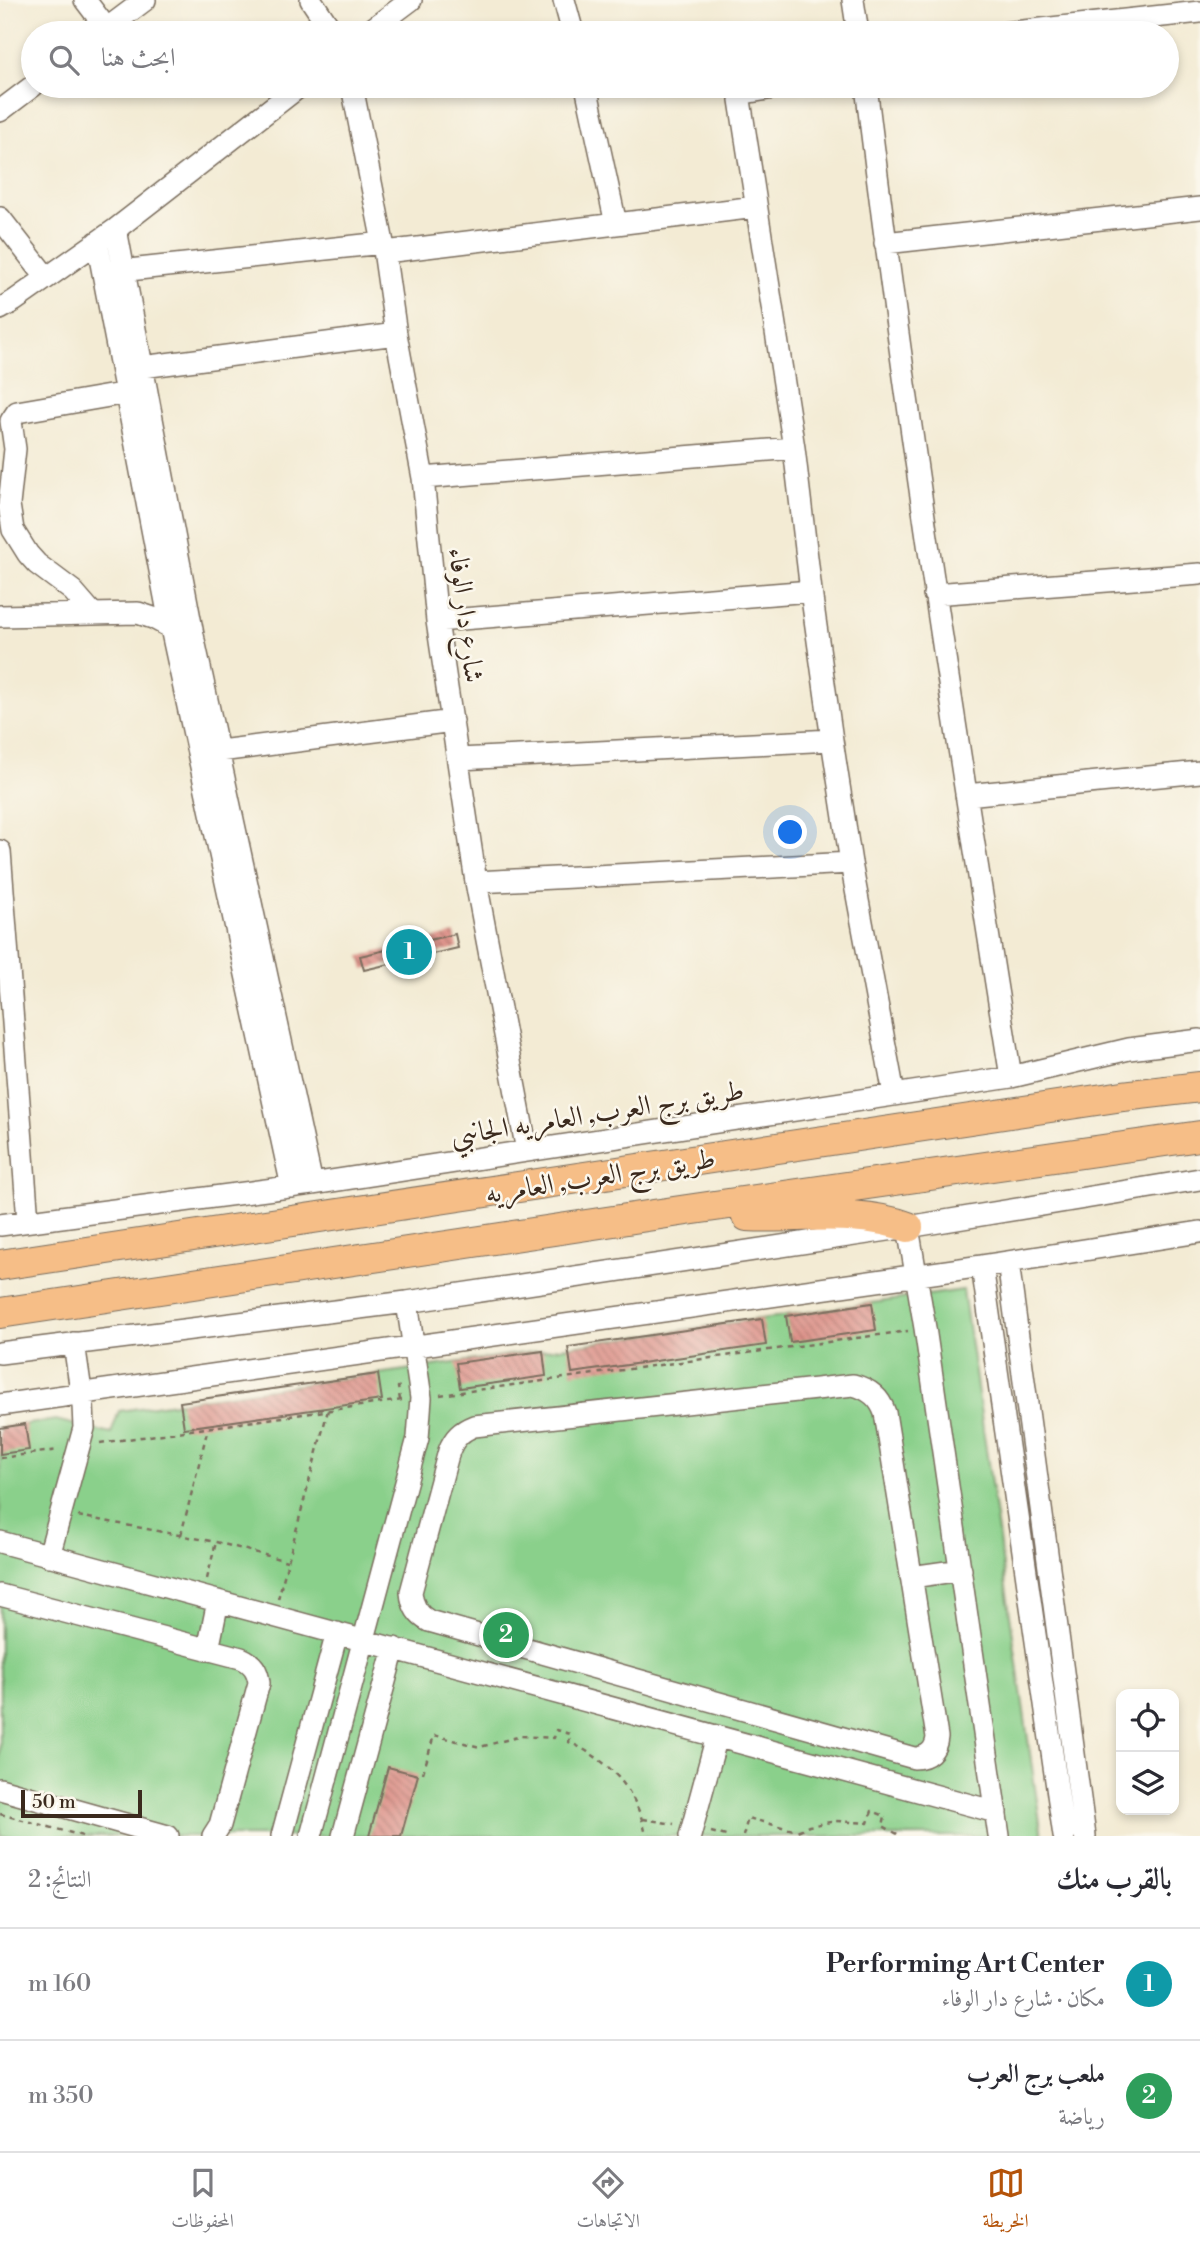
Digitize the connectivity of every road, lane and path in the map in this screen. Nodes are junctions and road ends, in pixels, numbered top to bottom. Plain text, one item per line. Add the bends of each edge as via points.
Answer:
1 (85, 0) edge
2 (145, 0) edge
3 (311, 0) edge
4 (411, 0) edge
5 (564, 0) edge
6 (853, 0) edge
7 (1200, 12) edge
8 (98, 21) edge
9 (117, 21) edge
10 (325, 21) edge
11 (383, 21) edge
12 (570, 21) edge
13 (856, 21) edge
14 (1116, 21) edge
15 (21, 95) edge
16 (285, 98) edge
17 (354, 98) edge
18 (589, 98) edge
19 (741, 98) edge
20 (867, 98) edge
21 (0, 111) edge
22 (756, 208) junction
23 (1200, 208) edge
24 (0, 218) edge
25 (616, 224) junction
26 (116, 229) junction
27 (97, 242) junction
28 (885, 243) junction
29 (384, 247) junction
30 (114, 271) junction
31 (46, 277) junction
32 (0, 309) edge
33 (396, 334) junction
34 (142, 367) junction
35 (127, 393) junction
36 (794, 448) junction
37 (423, 478) junction
38 (1200, 574) edge
39 (811, 591) junction
40 (934, 594) junction
41 (93, 614) junction
42 (0, 616) edge
43 (437, 621) junction
44 (171, 628) junction
45 (194, 640) junction
46 (453, 721) junction
47 (832, 740) junction
48 (208, 752) junction
49 (459, 759) junction
50 (1200, 772) edge
51 (966, 795) junction
52 (0, 851) edge
53 (851, 863) junction
54 (476, 883) junction
55 (1200, 1040) edge
56 (1011, 1077) junction
57 (1200, 1087) edge
58 (894, 1094) junction
59 (1200, 1136) edge
60 (527, 1151) junction
61 (1200, 1179) edge
62 (302, 1186) junction
63 (687, 1210) junction
64 (28, 1221) junction
65 (0, 1225) edge
66 (908, 1227) junction
67 (1200, 1232) edge
68 (1008, 1262) junction
69 (0, 1265) edge
70 (982, 1266) junction
71 (917, 1275) junction
72 (407, 1302) junction
73 (0, 1313) edge
74 (925, 1328) junction
75 (74, 1343) junction
76 (414, 1346) junction
77 (0, 1353) edge
78 (81, 1393) junction
79 (421, 1398) junction
80 (0, 1405) edge
81 (328, 1410) junction
82 (208, 1427) junction
83 (80, 1447) junction
84 (0, 1458) edge
85 (61, 1513) junction
86 (181, 1535) junction
87 (0, 1542) edge
88 (216, 1542) junction
89 (49, 1556) junction
90 (287, 1561) junction
91 (961, 1570) junction
92 (911, 1577) junction
93 (0, 1595) edge
94 (210, 1599) junction
95 (273, 1616) junction
96 (337, 1633) junction
97 (364, 1640) junction
98 (394, 1648) junction
99 (208, 1650) junction
100 (717, 1736) junction
101 (423, 1773) dead end
102 (0, 1789) edge
103 (996, 1812) junction
104 (0, 1814) edge
105 (83, 1836) edge
106 (168, 1836) edge
107 (214, 1836) edge
108 (282, 1836) edge
109 (311, 1836) edge
110 (343, 1836) edge
111 (646, 1836) edge
112 (690, 1836) edge
113 (743, 1836) edge
114 (901, 1836) edge
115 (999, 1836) edge
116 (1064, 1836) edge
117 (1085, 1836) edge

1 - 8 street
2 - 9 street
3 - 10 street
4 - 11 street
5 - 12 street
6 - 13 street
7 - 14 street
15 - 21 street
16 - 26 street
17 - 29 street, شارع دار الوفاء
18 - 25 street
19 - 22 street
20 - 28 street
22 - 25 street
22 - 36 street
23 - 28 street
24 - 31 street
25 - 29 street
26 - 27 street
26 - 30 street
27 - 30 street
27 - 31 street
28 - 40 street
29 - 30 street
29 - 33 street, شارع دار الوفاء
30 - 34 street
30 - 35 street
31 - 32 street
33 - 34 street
33 - 37 street, شارع دار الوفاء
34 - 45 street
35 - 41 street via 17,412 11,421 16,449 9,505 13,530 37,565 73,591
35 - 44 street
36 - 37 street
36 - 39 street
37 - 43 street, شارع دار الوفاء
38 - 40 street
39 - 43 street
39 - 47 street
40 - 51 street
41 - 42 street
41 - 44 street via 138,613
43 - 46 street, شارع دار الوفاء
44 - 45 street
44 - 48 street
45 - 48 street
46 - 48 street
46 - 49 street, شارع دار الوفاء
47 - 49 street
47 - 53 street
48 - 62 street
49 - 54 street, شارع دار الوفاء
50 - 51 street
51 - 56 street
52 - 64 street
53 - 54 street
53 - 58 street
54 - 60 street, شارع دار الوفاء
55 - 56 street, طريق برج العرب, العامريه الجانبي via 1129,1049
56 - 58 street, طريق برج العرب, العامريه الجانبي
57 - 69 highway, طريق برج العرب, العامريه
58 - 60 street, طريق برج العرب, العامريه الجانبي
59 - 63 highway, طريق برج العرب, العامريه
60 - 62 street, طريق برج العرب, العامريه الجانبي
61 - 66 street
62 - 64 street, طريق برج العرب, العامريه الجانبي
63 - 66 highway via 860,1216
63 - 73 highway, طريق برج العرب, العامريه
64 - 65 street, طريق برج العرب, العامريه الجانبي
66 - 71 street
66 - 72 street
67 - 68 street
68 - 70 street
68 - 117 street
70 - 71 street
70 - 116 street
71 - 74 street
71 - 76 street
72 - 75 street
72 - 76 street
74 - 79 path
74 - 91 street
75 - 77 street
75 - 78 street
76 - 78 street
76 - 79 street
78 - 80 street
78 - 83 street
79 - 81 path
79 - 97 street via 415,1452
81 - 82 path
81 - 90 path
82 - 83 path
82 - 86 path
83 - 84 path
83 - 85 street
85 - 86 path
85 - 89 street
86 - 88 path
87 - 89 street
88 - 90 path
88 - 94 path
89 - 94 street
90 - 95 path
91 - 92 street
91 - 103 street
92 - 92 street via 937,1737 930,1754 920,1758 429,1620 419,1614 411,1592 449,1451 466,1429 853,1385 870,1391 886,1413
93 - 99 street
94 - 95 street
94 - 99 street
95 - 96 street
96 - 97 street
96 - 108 street
97 - 98 street
97 - 109 street
98 - 100 street
98 - 110 street
99 - 107 street via 247,1661 256,1671 258,1683
100 - 103 street
100 - 112 street
101 - 111 path via 434,1735 480,1746 521,1736 554,1738 556,1730 570,1734 569,1742 611,1768 629,1791
102 - 106 street
103 - 115 street
104 - 105 path
113 - 114 path via 748,1818 797,1831 836,1821 868,1823 872,1811 886,1816 883,1826

